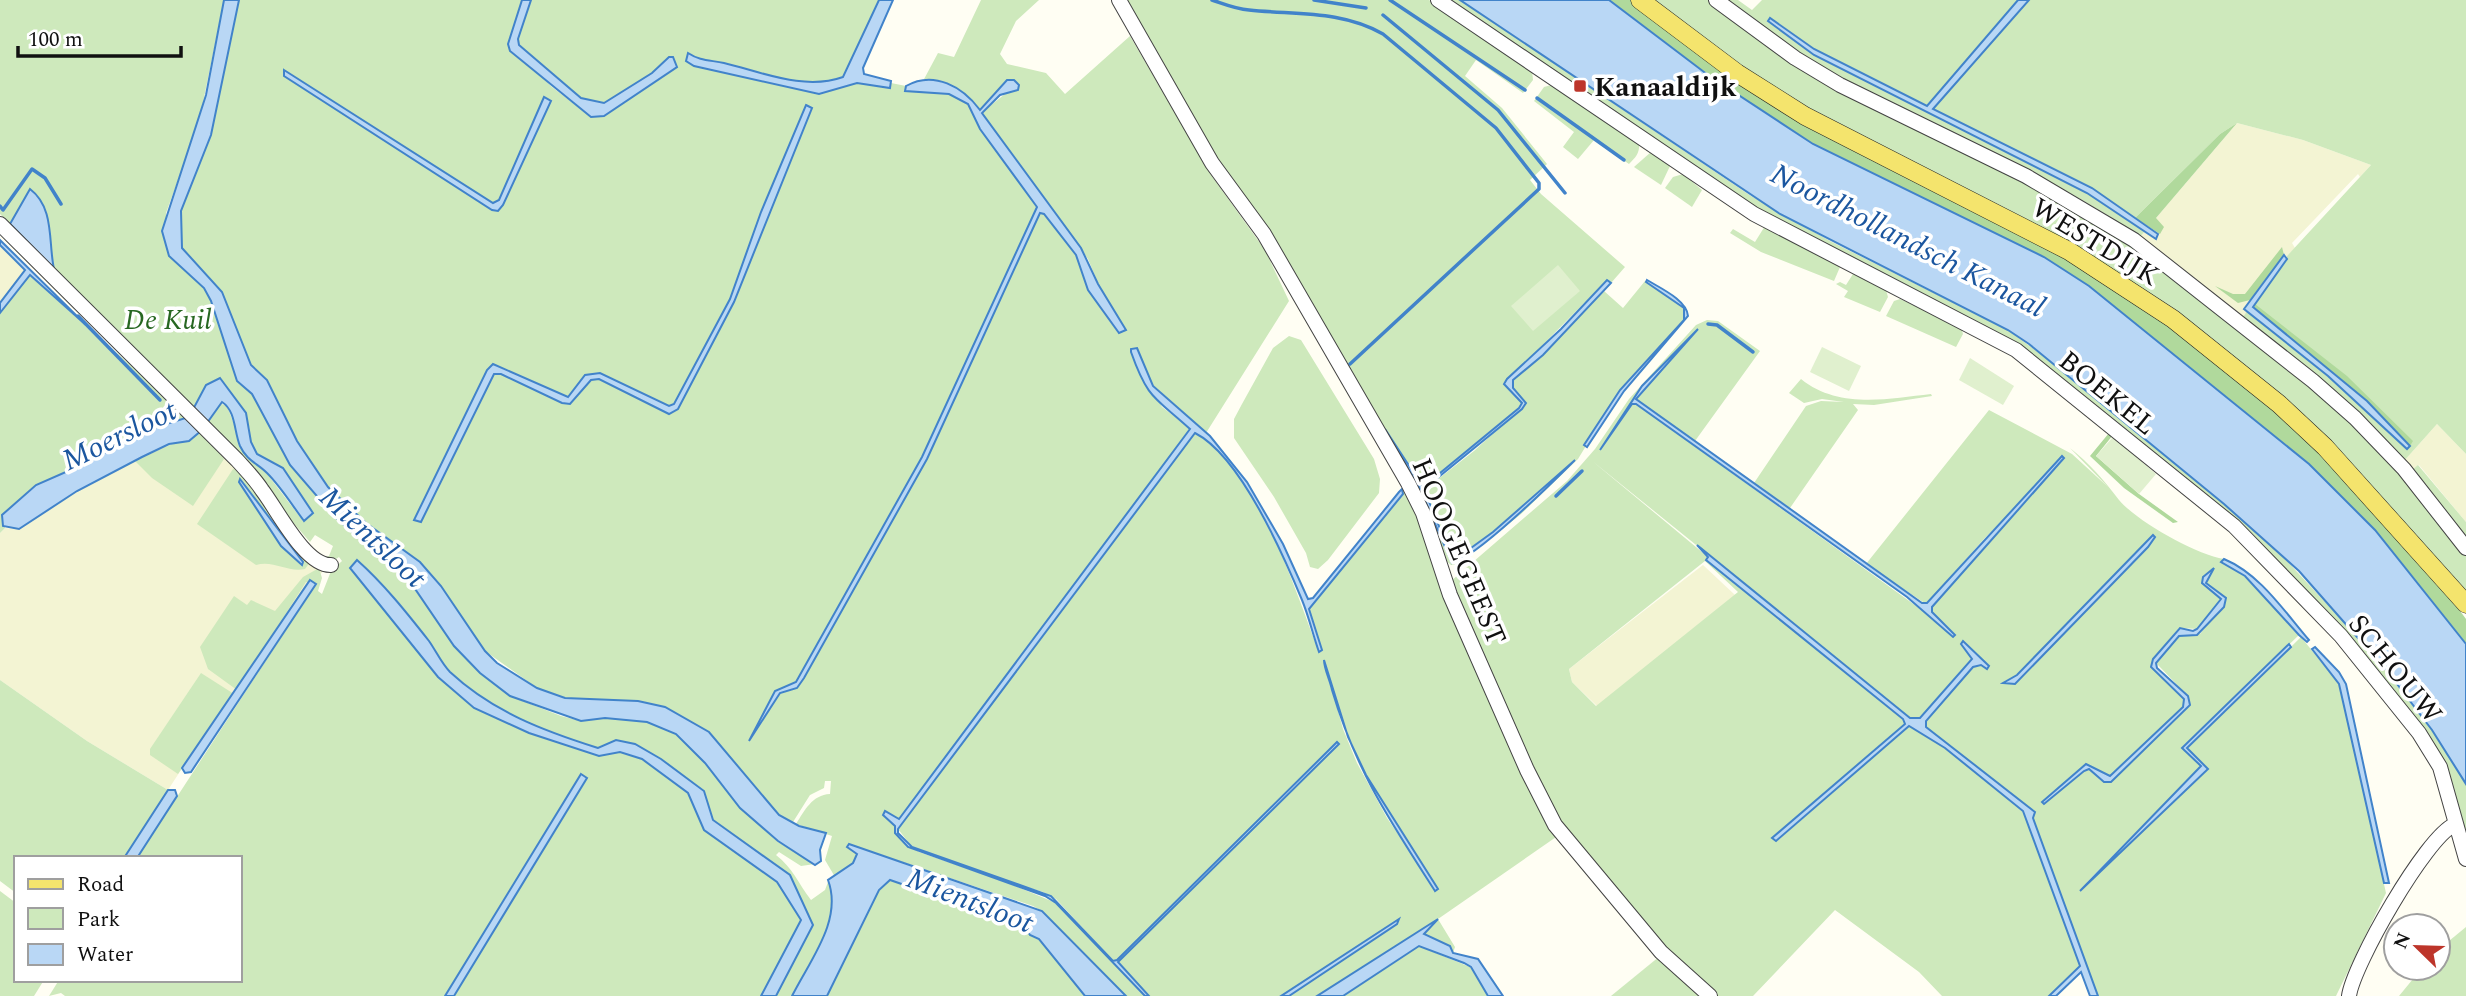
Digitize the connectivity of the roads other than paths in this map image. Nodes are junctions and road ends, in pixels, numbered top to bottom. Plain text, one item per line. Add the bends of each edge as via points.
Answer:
1 (1119, 0) edge
2 (1438, 0) edge
3 (1640, 0) edge
4 (1716, 0) edge
5 (0, 224) edge
6 (2466, 548) edge
7 (2267, 561) joint
8 (331, 565) dead end
9 (2466, 604) edge
10 (2454, 825) junction
11 (2466, 859) edge
12 (1710, 996) edge
13 (2349, 996) edge

1 - 12 street, HOOGEGEEST via 1212,163 1264,234 1408,483 1423,513 1450,595 1556,825 1661,952
2 - 7 street, BOEKEL via 1754,214 2016,350 2224,518
3 - 9 main road, WESTDIJK via 1737,73 1805,116 2068,251 2173,319 2325,447
4 - 6 street, WESTDIJK via 1840,85 2026,176 2134,240 2355,418 2404,469
5 - 8 street via 208,430 262,489 315,560
7 - 10 street, SCHOUW via 2341,636 2418,733 2440,767
10 - 11 street, SCHOUW
10 - 13 street via 2437,839 2402,886

